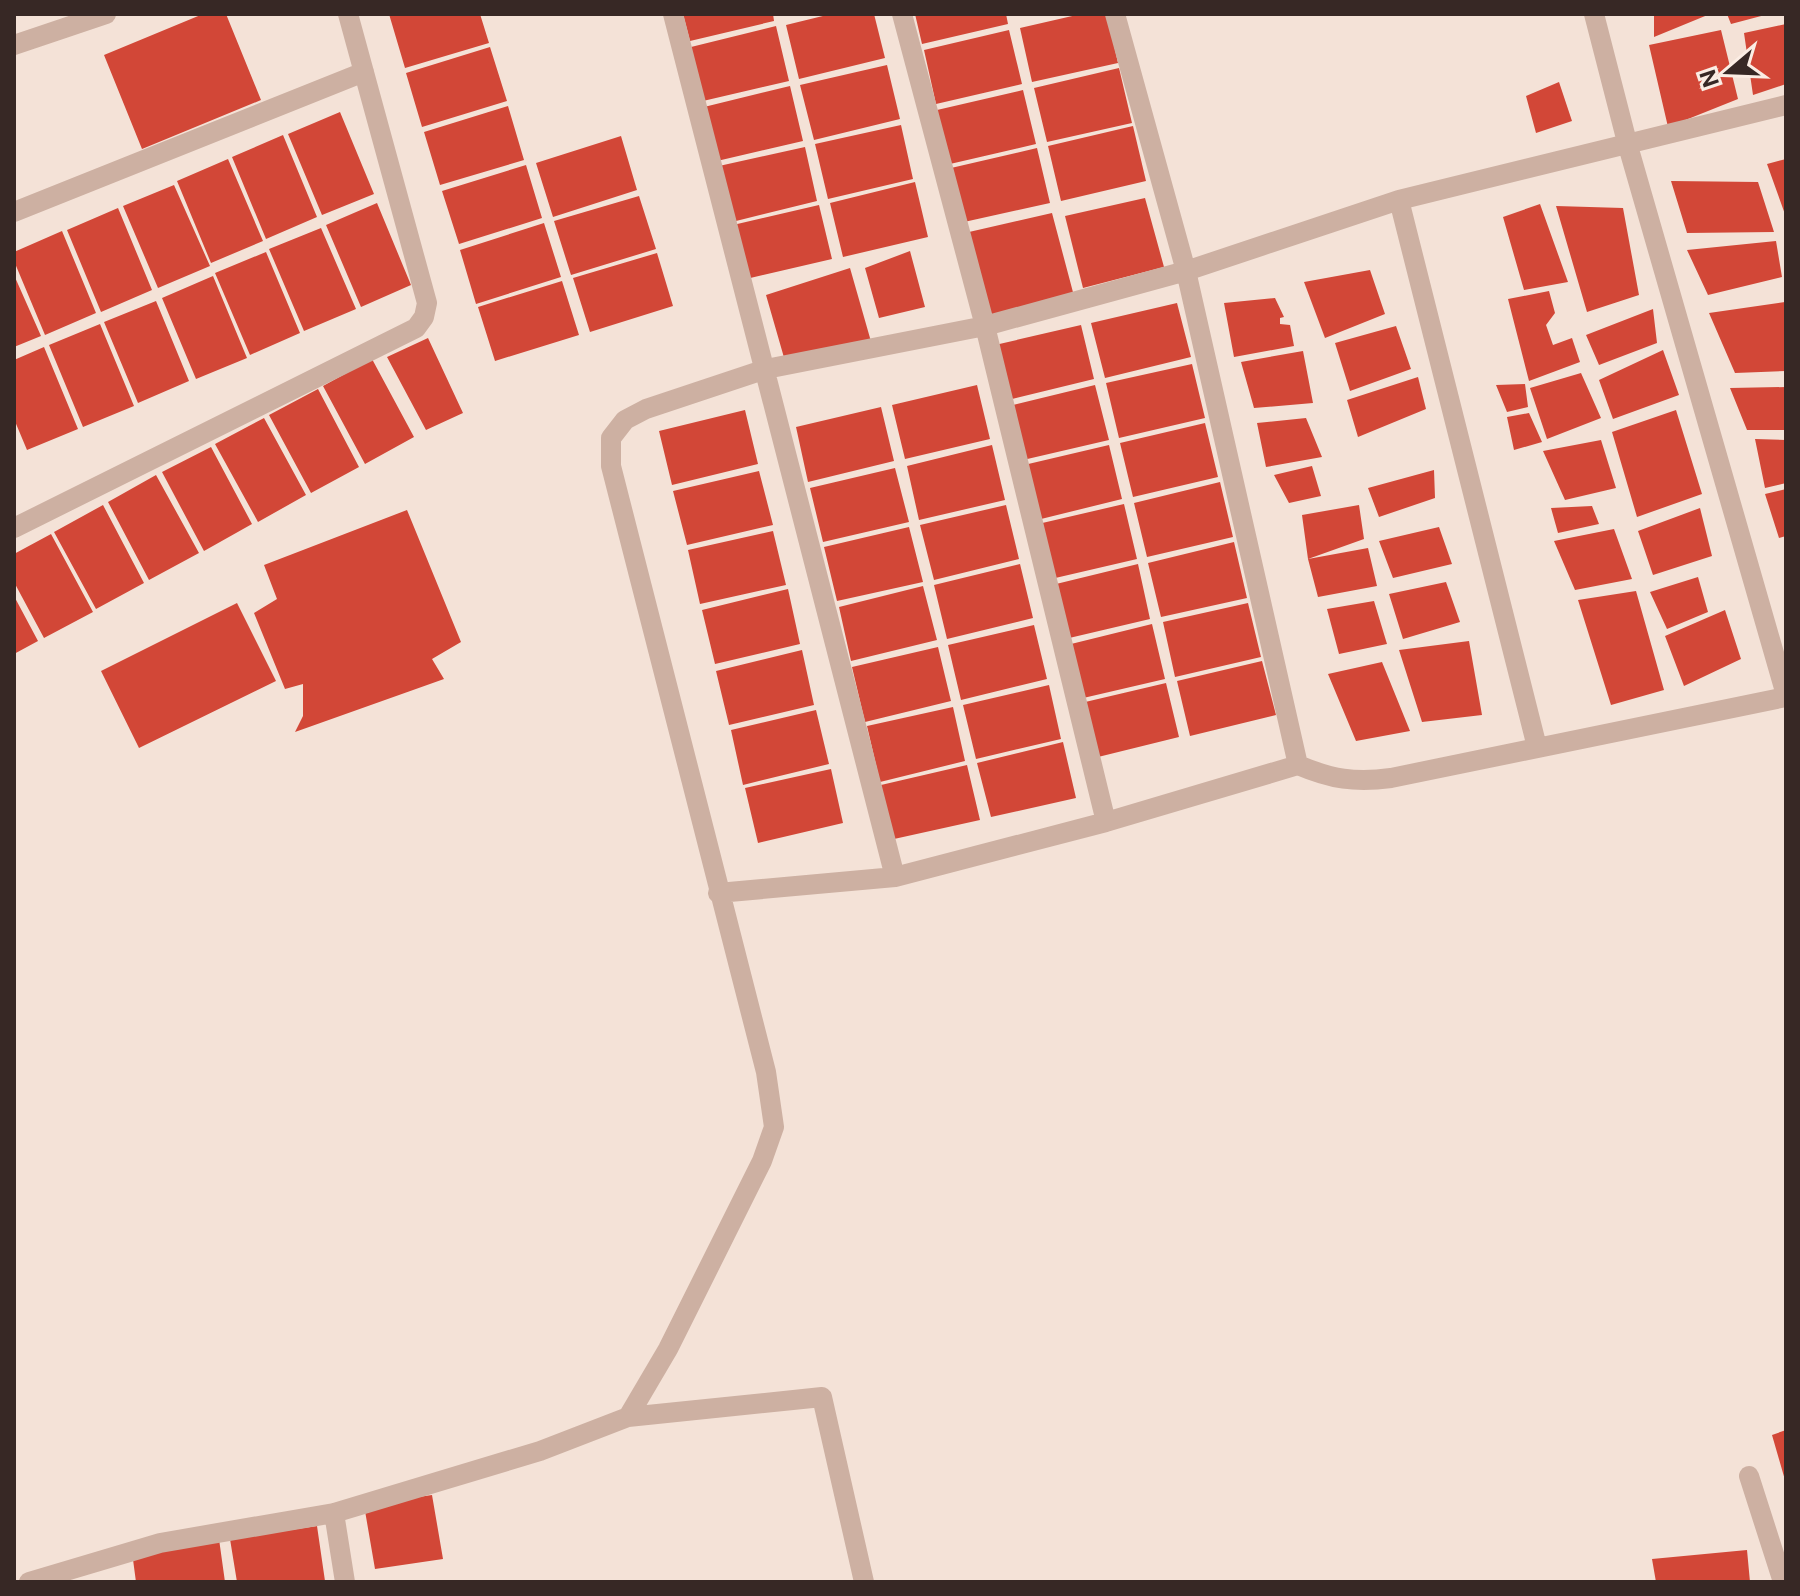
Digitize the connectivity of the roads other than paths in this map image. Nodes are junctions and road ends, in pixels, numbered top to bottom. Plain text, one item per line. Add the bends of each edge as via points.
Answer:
1 (106, 14) edge
2 (348, 14) edge
3 (673, 14) edge
4 (902, 14) edge
5 (1115, 14) edge
6 (1594, 14) edge
7 (14, 45) edge
8 (364, 72) junction
9 (1786, 105) edge
10 (1628, 146) junction
11 (1399, 200) junction
12 (14, 212) edge
13 (1186, 271) junction
14 (985, 326) junction
15 (766, 369) junction
16 (14, 528) edge
17 (1786, 696) edge
18 (1537, 747) junction
19 (1298, 765) junction
20 (1106, 822) junction
21 (895, 877) junction
22 (718, 893) junction
23 (628, 1417) junction
24 (1749, 1476) dead end
25 (334, 1513) junction
26 (77, 1575) edge
27 (29, 1582) edge
28 (345, 1582) edge
29 (864, 1582) edge
30 (1783, 1582) edge

1 - 7 street
2 - 8 street
3 - 15 street
4 - 14 street
5 - 13 street
6 - 10 street
8 - 12 street
8 - 16 street via 427,303 416,328
9 - 10 street
10 - 11 street
10 - 17 street
11 - 13 street
11 - 18 street
13 - 14 street
13 - 19 street
14 - 15 street
14 - 20 street
15 - 21 street
15 - 22 street via 646,409 625,420 611,438 611,466
17 - 18 street
18 - 19 street via 1361,782 1331,779
19 - 20 street
20 - 21 street
21 - 22 street
22 - 23 street via 766,1072 774,1127 668,1349
23 - 25 street via 540,1451
23 - 29 street via 822,1397
24 - 30 street
25 - 26 street via 160,1543
25 - 28 street
26 - 27 street

